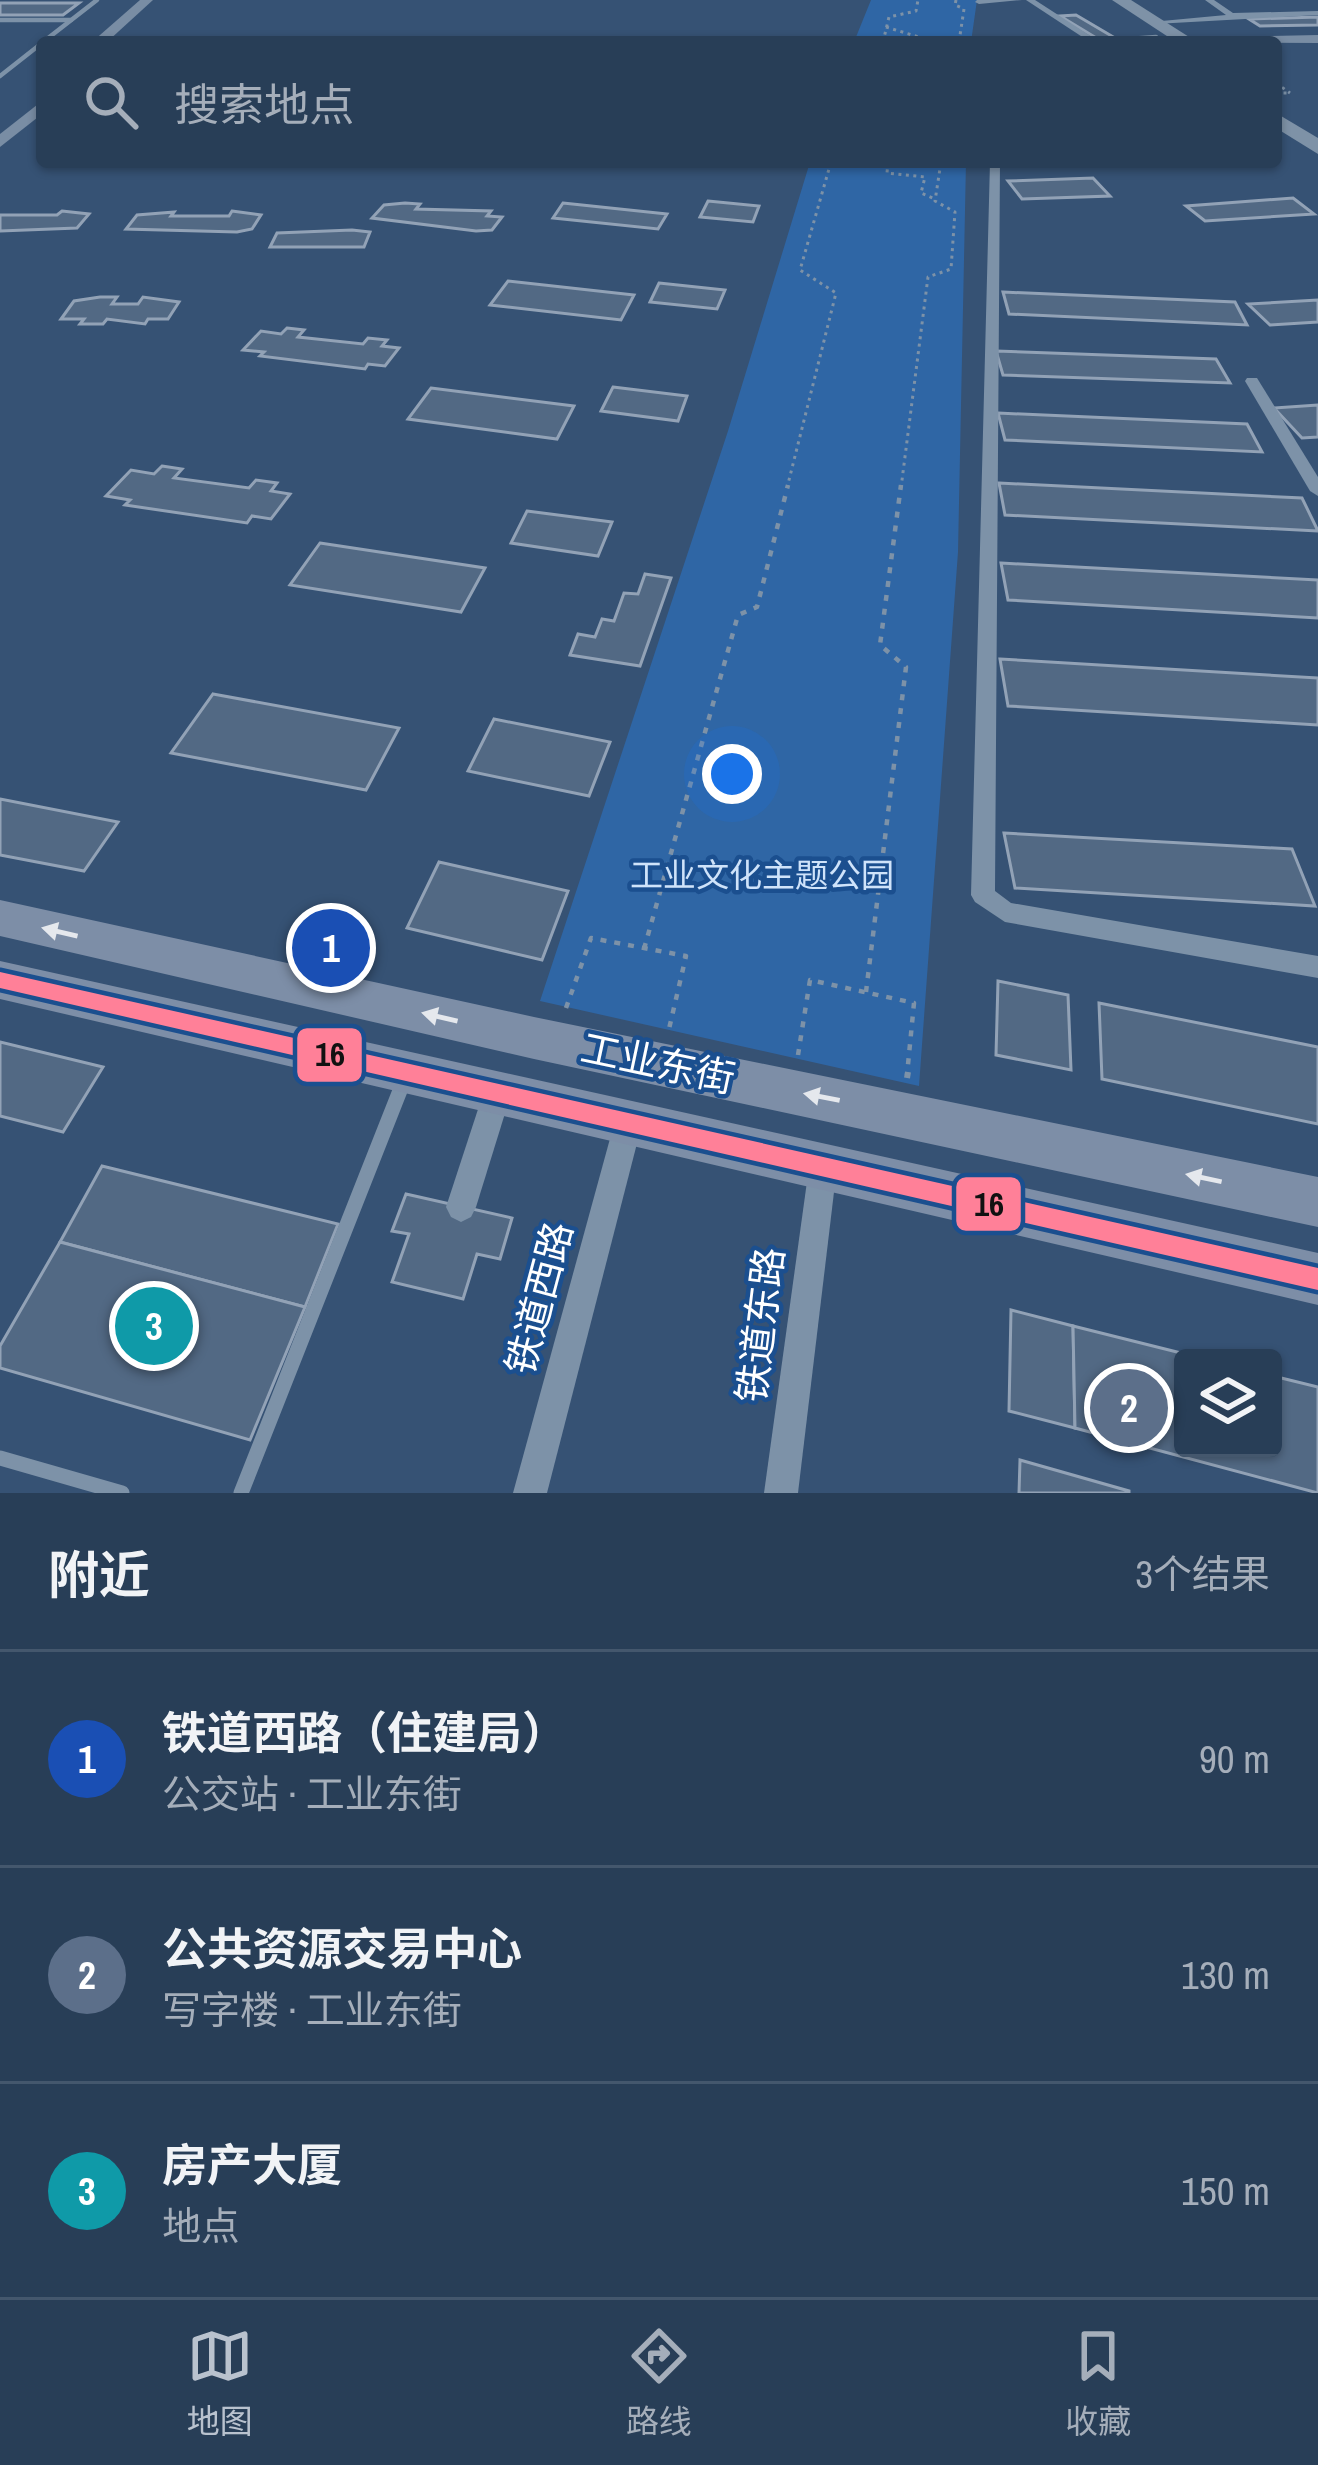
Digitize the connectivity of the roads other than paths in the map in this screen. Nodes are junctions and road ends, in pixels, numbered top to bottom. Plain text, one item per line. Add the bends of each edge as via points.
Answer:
1 (97, 0) edge
2 (147, 0) edge
3 (161, 0) edge
4 (1018, 0) edge
5 (1030, 0) edge
6 (1100, 0) edge
7 (1120, 0) edge
8 (1209, 0) edge
9 (979, 2) edge
10 (1318, 14) edge
11 (1234, 15) junction
12 (0, 20) edge
13 (71, 20) junction
14 (1158, 34) edge
15 (50, 36) edge
16 (110, 36) edge
17 (112, 36) edge
18 (1084, 36) edge
19 (1318, 39) edge
20 (1282, 40) edge
21 (36, 47) edge
22 (1318, 50) edge
23 (1282, 51) edge
24 (0, 61) edge
25 (19, 61) junction
26 (0, 76) edge
27 (36, 95) edge
28 (1282, 97) edge
29 (36, 111) edge
30 (1282, 123) edge
31 (0, 126) edge
32 (1318, 126) edge
33 (0, 142) edge
34 (1318, 148) edge
35 (995, 168) edge
36 (1252, 381) dead end
37 (1318, 491) edge
38 (0, 918) edge
39 (1318, 967) edge
40 (0, 980) edge
41 (407, 1074) junction
42 (497, 1094) junction
43 (628, 1124) junction
44 (823, 1167) junction
45 (1318, 1202) edge
46 (461, 1207) dead end
47 (1318, 1279) edge
48 (0, 1458) edge
49 (122, 1493) edge
50 (241, 1493) edge
51 (530, 1493) edge
52 (781, 1493) edge

1 - 13 lane
2 - 16 main road
3 - 17 main road
4 - 9 street
5 - 18 street
6 - 14 highway
7 - 14 highway
8 - 11 street
10 - 11 street
11 - 14 street
12 - 13 lane
13 - 15 lane
19 - 20 main road
21 - 25 lane
22 - 23 main road
24 - 25 lane
25 - 26 lane
27 - 31 main road
28 - 32 highway
29 - 33 main road
30 - 34 highway
35 - 39 street via 983,895 1005,912
36 - 37 street
45 -> 38 main road, 工业东街
40 - 41 main road, 工业东街
41 - 42 main road, 工业东街
41 - 50 lane
42 - 43 main road, 工业东街
42 - 46 street
43 - 44 main road, 工业东街
43 - 51 street, 铁道西路
44 - 47 main road, 工业东街
44 - 52 street, 铁道东路
48 - 49 lane

